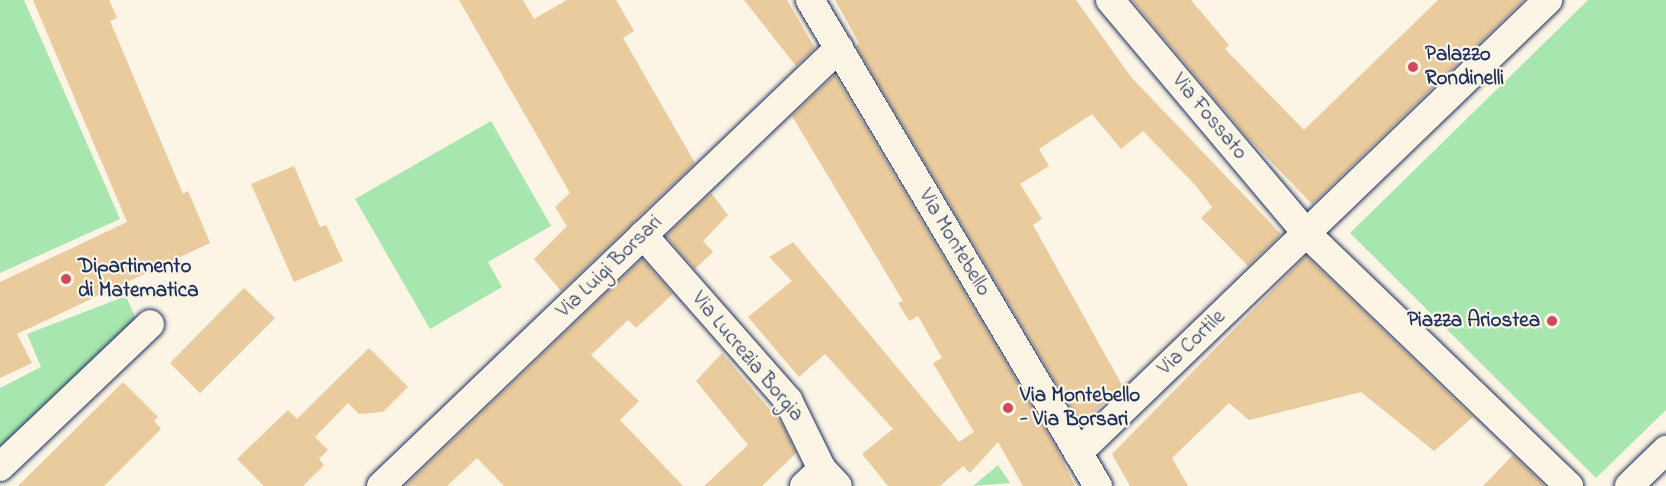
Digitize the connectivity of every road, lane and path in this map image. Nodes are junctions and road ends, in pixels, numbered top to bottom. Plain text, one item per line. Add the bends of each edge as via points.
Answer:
1 (810, 0) edge
2 (1110, 0) edge
3 (1548, 0) edge
4 (839, 48) junction
5 (1307, 234) junction
6 (643, 235) junction
7 (150, 324) dead end
8 (1666, 450) edge
9 (1078, 453) junction
10 (0, 467) edge
11 (822, 480) edge
12 (1092, 484) edge
13 (381, 486) edge
14 (1569, 486) edge
15 (1629, 486) edge

1 - 4 street, Via Montebello
2 - 5 street, Via Fossato
3 - 5 street
4 - 6 street, Via Luigi Borsari
4 - 9 street, Via Montebello
5 - 9 street, Via Cortile
5 - 14 street
6 - 11 street, Via Lucrezia Borgia via 788,400
6 - 13 street, Via Luigi Borsari
7 - 10 street
8 - 15 street
9 - 12 street, Via Montebello

